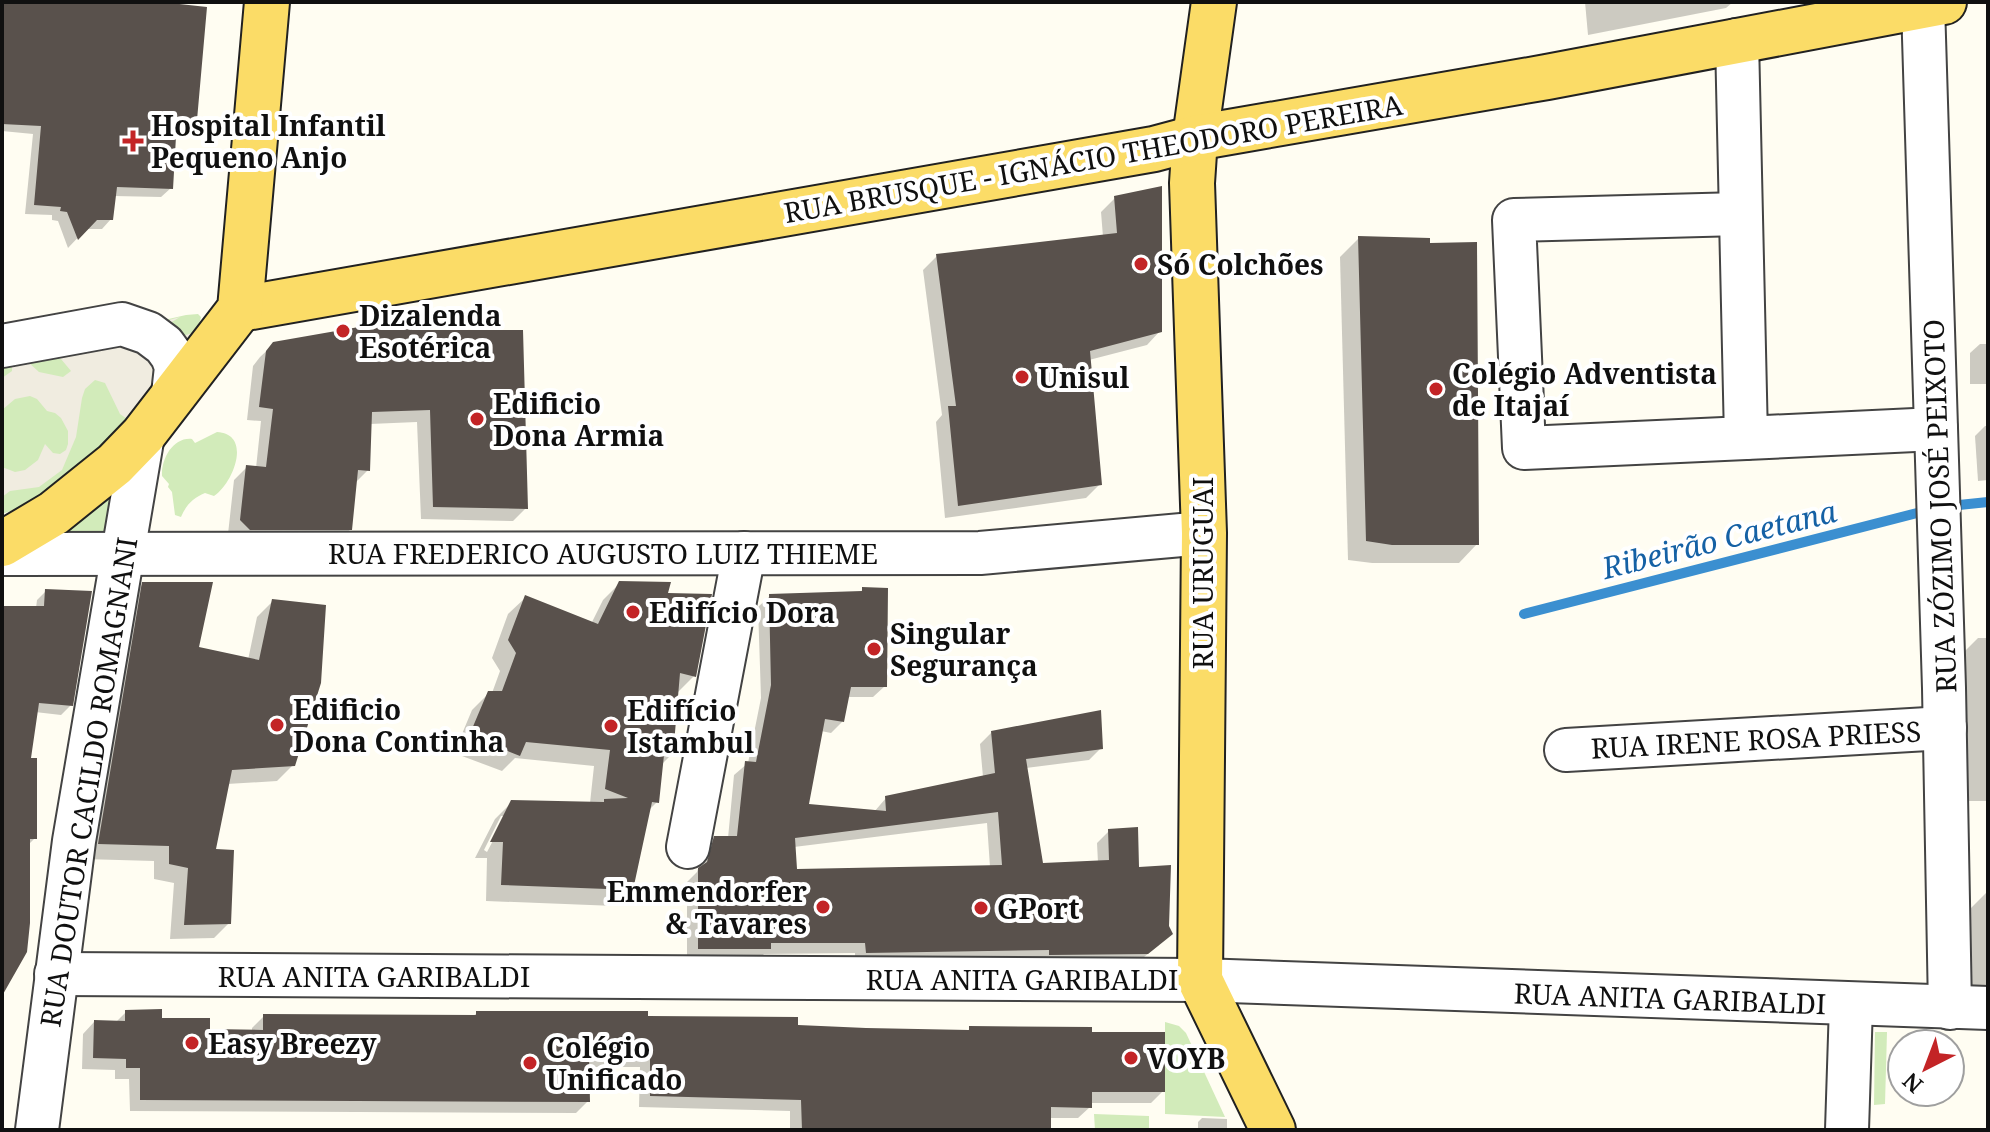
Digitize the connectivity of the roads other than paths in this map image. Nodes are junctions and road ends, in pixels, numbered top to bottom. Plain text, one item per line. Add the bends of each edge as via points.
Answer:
1 (267, 2) edge
2 (1214, 2) edge
3 (1934, 4) edge
4 (1737, 40) junction
5 (1195, 138) junction
6 (1740, 214) junction
7 (240, 309) junction
8 (2, 346) edge
9 (173, 394) junction
10 (1936, 429) junction
11 (143, 435) junction
12 (1746, 438) junction
13 (1204, 533) junction
14 (2, 544) edge
15 (744, 553) junction
16 (2, 554) edge
17 (123, 554) junction
18 (1945, 728) junction
19 (1566, 750) dead end
20 (688, 847) dead end
21 (56, 974) junction
22 (1200, 980) junction
23 (1851, 1005) junction
24 (1969, 1008) edge
25 (37, 1130) edge
26 (1273, 1130) edge
27 (1847, 1130) edge

1 - 7 main road
2 - 5 main road, RUA URUGUAI
3 - 4 main road, RUA BRUSQUE - IGNÁCIO THEODORO PEREIRA
3 - 10 street, RUA ZÓZIMO JOSÉ PEIXOTO
4 - 5 main road, RUA BRUSQUE - IGNÁCIO THEODORO PEREIRA
4 - 6 street
5 - 7 main road, RUA BRUSQUE - IGNÁCIO THEODORO PEREIRA
5 - 13 main road, RUA URUGUAI via 1192,183
6 - 12 street
6 - 12 street via 1514,220 1524,448
7 - 9 main road
8 - 9 street via 122,324 164,345 176,367
9 - 11 main road
10 - 12 street
10 - 18 street, RUA ZÓZIMO JOSÉ PEIXOTO
11 - 14 main road via 86,490
11 - 17 street, RUA DOUTOR CACILDO ROMAGNANI
13 - 15 street, RUA FREDERICO AUGUSTO LUIZ THIEME via 980,553
13 - 22 main road, RUA URUGUAI
15 - 17 street, RUA FREDERICO AUGUSTO LUIZ THIEME
15 - 20 street
16 - 17 street, RUA FREDERICO AUGUSTO LUIZ THIEME
17 - 21 street, RUA DOUTOR CACILDO ROMAGNANI
18 - 19 street, RUA IRENE ROSA PRIESS
18 - 24 street, RUA ZÓZIMO JOSÉ PEIXOTO
21 - 22 street, RUA ANITA GARIBALDI
21 - 25 street, RUA DOUTOR CACILDO ROMAGNANI
22 - 23 street, RUA ANITA GARIBALDI
22 - 26 main road, RUA URUGUAI
23 - 24 street, RUA ANITA GARIBALDI
23 - 27 street

